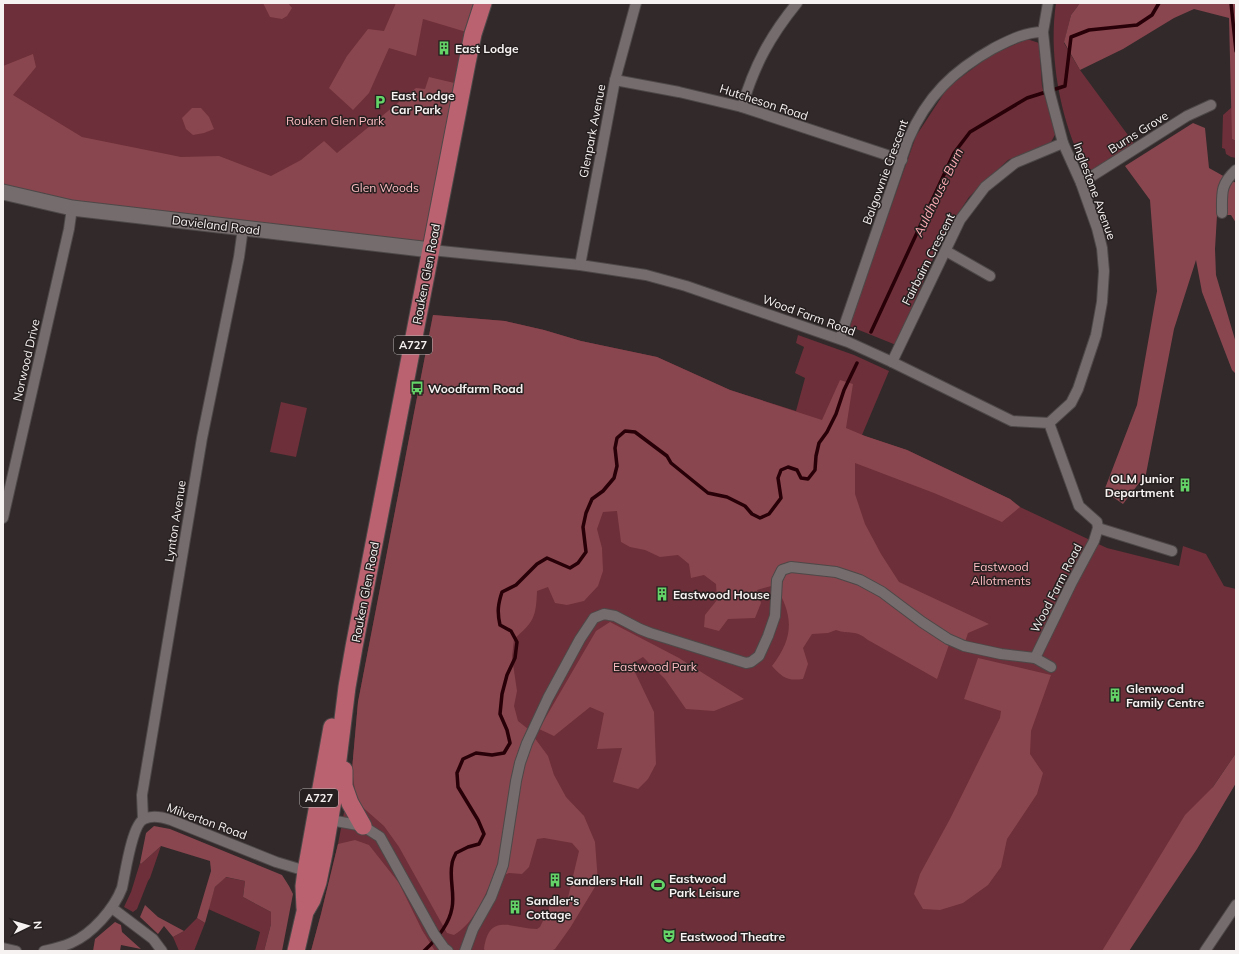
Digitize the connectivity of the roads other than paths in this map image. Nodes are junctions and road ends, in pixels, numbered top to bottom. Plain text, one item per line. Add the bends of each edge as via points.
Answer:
1 (483, 3) edge
2 (636, 3) edge
3 (797, 3) edge
4 (1048, 3) edge
5 (1043, 32) junction
6 (615, 80) junction
7 (1211, 105) dead end
8 (742, 107) junction
9 (1063, 143) junction
10 (902, 160) junction
11 (1236, 170) edge
12 (1081, 183) junction
13 (3, 192) edge
14 (72, 208) junction
15 (1222, 213) dead end
16 (243, 228) junction
17 (431, 250) junction
18 (946, 251) junction
19 (580, 265) junction
20 (990, 276) dead end
21 (840, 338) junction
22 (892, 362) junction
23 (1049, 423) junction
24 (3, 518) edge
25 (1098, 528) junction
26 (1172, 551) dead end
27 (1035, 658) junction
28 (1051, 667) dead end
29 (347, 687) junction
30 (343, 719) junction
31 (143, 819) junction
32 (322, 819) junction
33 (363, 826) junction
34 (306, 871) junction
35 (112, 908) junction
36 (1234, 911) edge
37 (305, 912) junction
38 (445, 947) edge
39 (3, 948) edge
40 (16, 951) edge
41 (44, 951) edge
42 (162, 951) edge
43 (296, 951) edge
44 (465, 951) edge
45 (1205, 951) edge

1 - 17 main road, Rouken Glen Road / A727 via 473,34
2 - 6 street, Glenpark Avenue
3 - 8 street via 768,44 756,67
4 - 5 street, Inglestone Avenue
5 - 9 street, Inglestone Avenue via 1049,90
5 - 10 street, Balgownie Crescent via 1009,40 976,58 944,84 916,123
6 - 8 street, Hutcheson Road
6 - 19 street, Glenpark Avenue
7 - 12 street, Burns Grove via 1187,116
8 - 10 street, Hutcheson Road
9 - 12 street, Inglestone Avenue
9 - 18 street, Fairbairn Crescent via 1015,163 985,187 960,220
10 - 21 street, Balgownie Crescent
11 - 15 street via 1224,183
12 - 23 street, Inglestone Avenue via 1102,248 1102,302 1096,335 1078,389 1071,403
13 - 14 street, Davieland Road
14 - 16 street, Davieland Road
14 - 24 street, Norwood Drive
16 - 17 street, Davieland Road
16 - 31 street, Lynton Avenue via 202,438 142,795
17 - 19 street, Wood Farm Road
17 - 29 main road, Rouken Glen Road / A727
18 - 20 street
18 - 22 street, Fairbairn Crescent
19 - 21 street, Wood Farm Road via 662,279
21 - 22 street, Wood Farm Road
22 - 23 street, Wood Farm Road via 1012,421
23 - 25 street via 1079,506 1097,522
25 - 26 street
25 - 27 street, Wood Farm Road via 1094,541
27 - 28 street
27 - 44 street via 964,646 948,639 882,592 860,580 836,572 791,567 782,570 777,580 775,616 759,656 751,662 746,663 677,642 640,629 615,616 604,614 594,618 548,698 527,743 516,781 503,865
29 - 30 main road, Rouken Glen Road
29 - 32 main road, Rouken Glen Road / A727 via 331,731
30 - 32 main road, Rouken Glen Road
30 - 33 main road via 344,786
31 - 34 street, Milverton Road via 161,817 171,820 276,862
31 - 35 street via 135,829 122,888
32 - 33 street
32 - 34 main road, Rouken Glen Road / A727
32 - 37 main road, Rouken Glen Road via 318,882
33 - 38 street via 380,837 434,934
34 - 37 main road, Rouken Glen Road / A727
35 - 41 street via 102,920 73,942
35 - 42 street via 153,939
36 - 45 street
37 - 43 main road, Rouken Glen Road / A727
39 - 40 street

